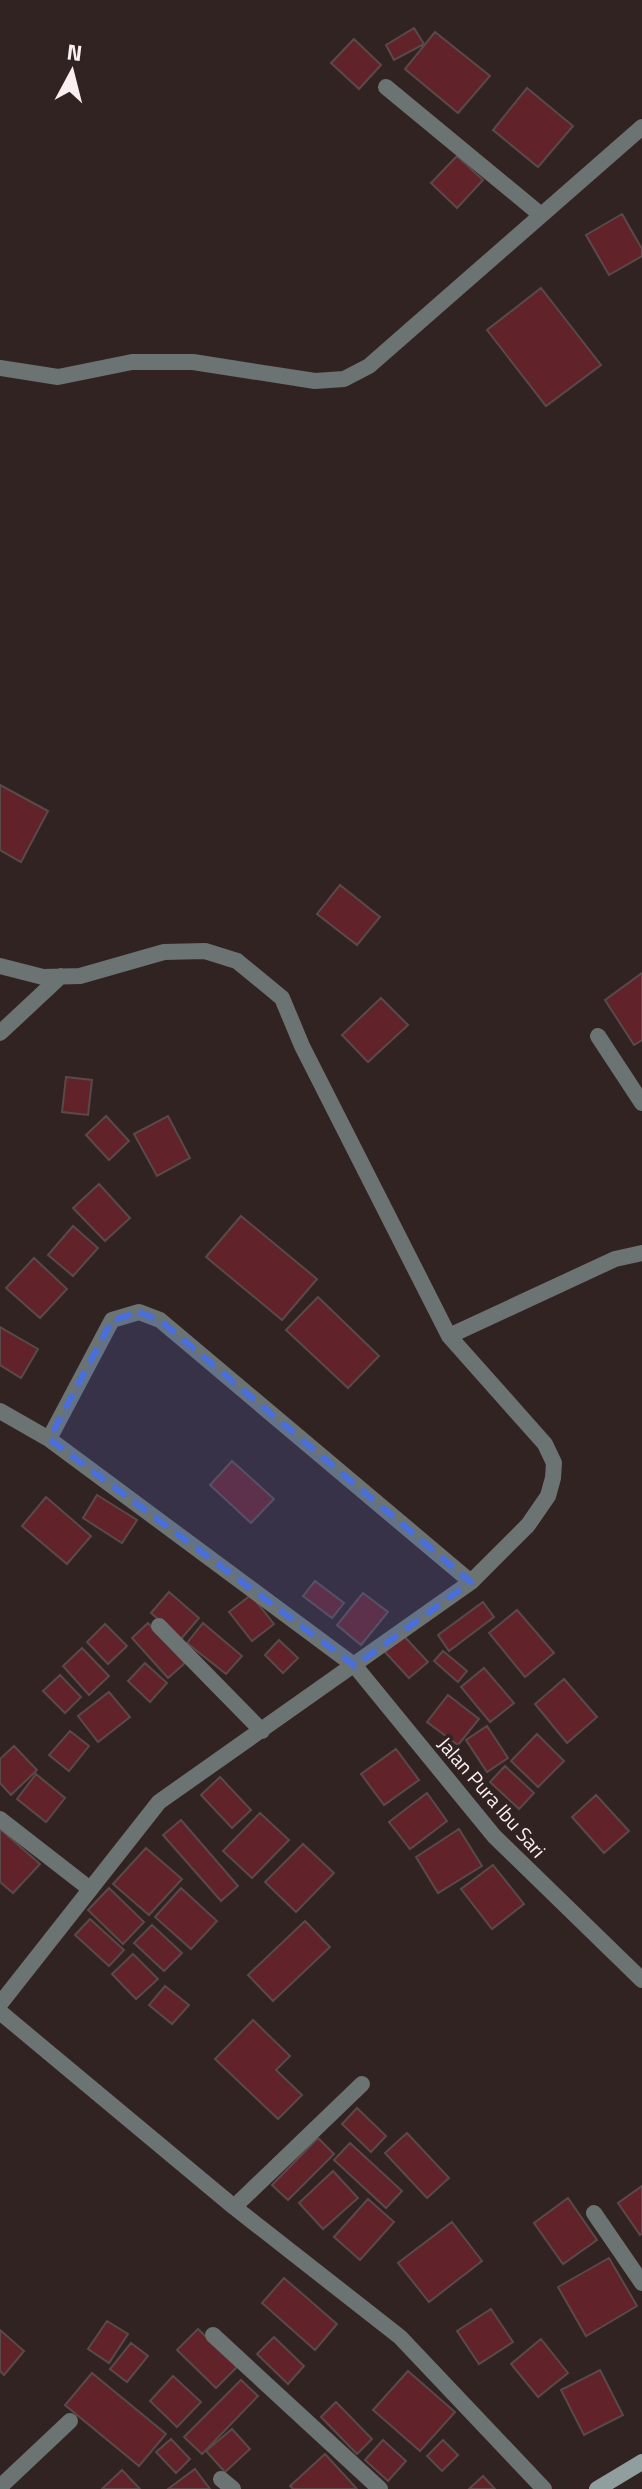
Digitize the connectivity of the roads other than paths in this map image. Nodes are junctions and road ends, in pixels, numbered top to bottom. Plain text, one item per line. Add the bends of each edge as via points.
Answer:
1 (386, 87) dead end
2 (642, 127) edge
3 (541, 215) junction
4 (0, 368) edge
5 (0, 966) edge
6 (61, 976) junction
7 (0, 1033) edge
8 (598, 1036) dead end
9 (642, 1103) edge
10 (642, 1253) edge
11 (449, 1336) junction
12 (0, 1411) edge
13 (49, 1439) junction
14 (471, 1582) junction
15 (159, 1626) dead end
16 (355, 1666) junction
17 (262, 1731) junction
18 (0, 1819) edge
19 (90, 1889) junction
20 (642, 1980) edge
21 (0, 2004) edge
22 (0, 2012) edge
23 (362, 2084) dead end
24 (234, 2207) junction
25 (594, 2213) dead end
26 (642, 2283) edge
27 (213, 2335) dead end
28 (70, 2421) dead end
29 (642, 2462) edge
30 (0, 2487) edge
31 (380, 2489) edge
32 (544, 2489) edge
33 (597, 2489) edge

1 - 3 street
2 - 3 street
3 - 4 street via 369,366 344,379 315,381 193,362 132,362 58,377
5 - 6 street
6 - 7 street
6 - 11 street via 80,976 164,952 205,951 237,961 282,998
8 - 9 street
10 - 11 street via 602,1264
11 - 14 street via 545,1444 554,1463 548,1496 528,1525
12 - 13 street, Jalan Pura Ibu Sari
13 - 14 street via 112,1320 139,1312 160,1320
13 - 16 street, Jalan Pura Ibu Sari
14 - 16 street
15 - 17 street
16 - 17 street
16 - 20 street, Jalan Pura Ibu Sari via 494,1836
17 - 19 street via 159,1802
18 - 19 street
19 - 21 street
22 - 24 street
23 - 24 street
24 - 32 street via 400,2337
25 - 26 street
27 - 31 street
28 - 30 street
29 - 33 street

